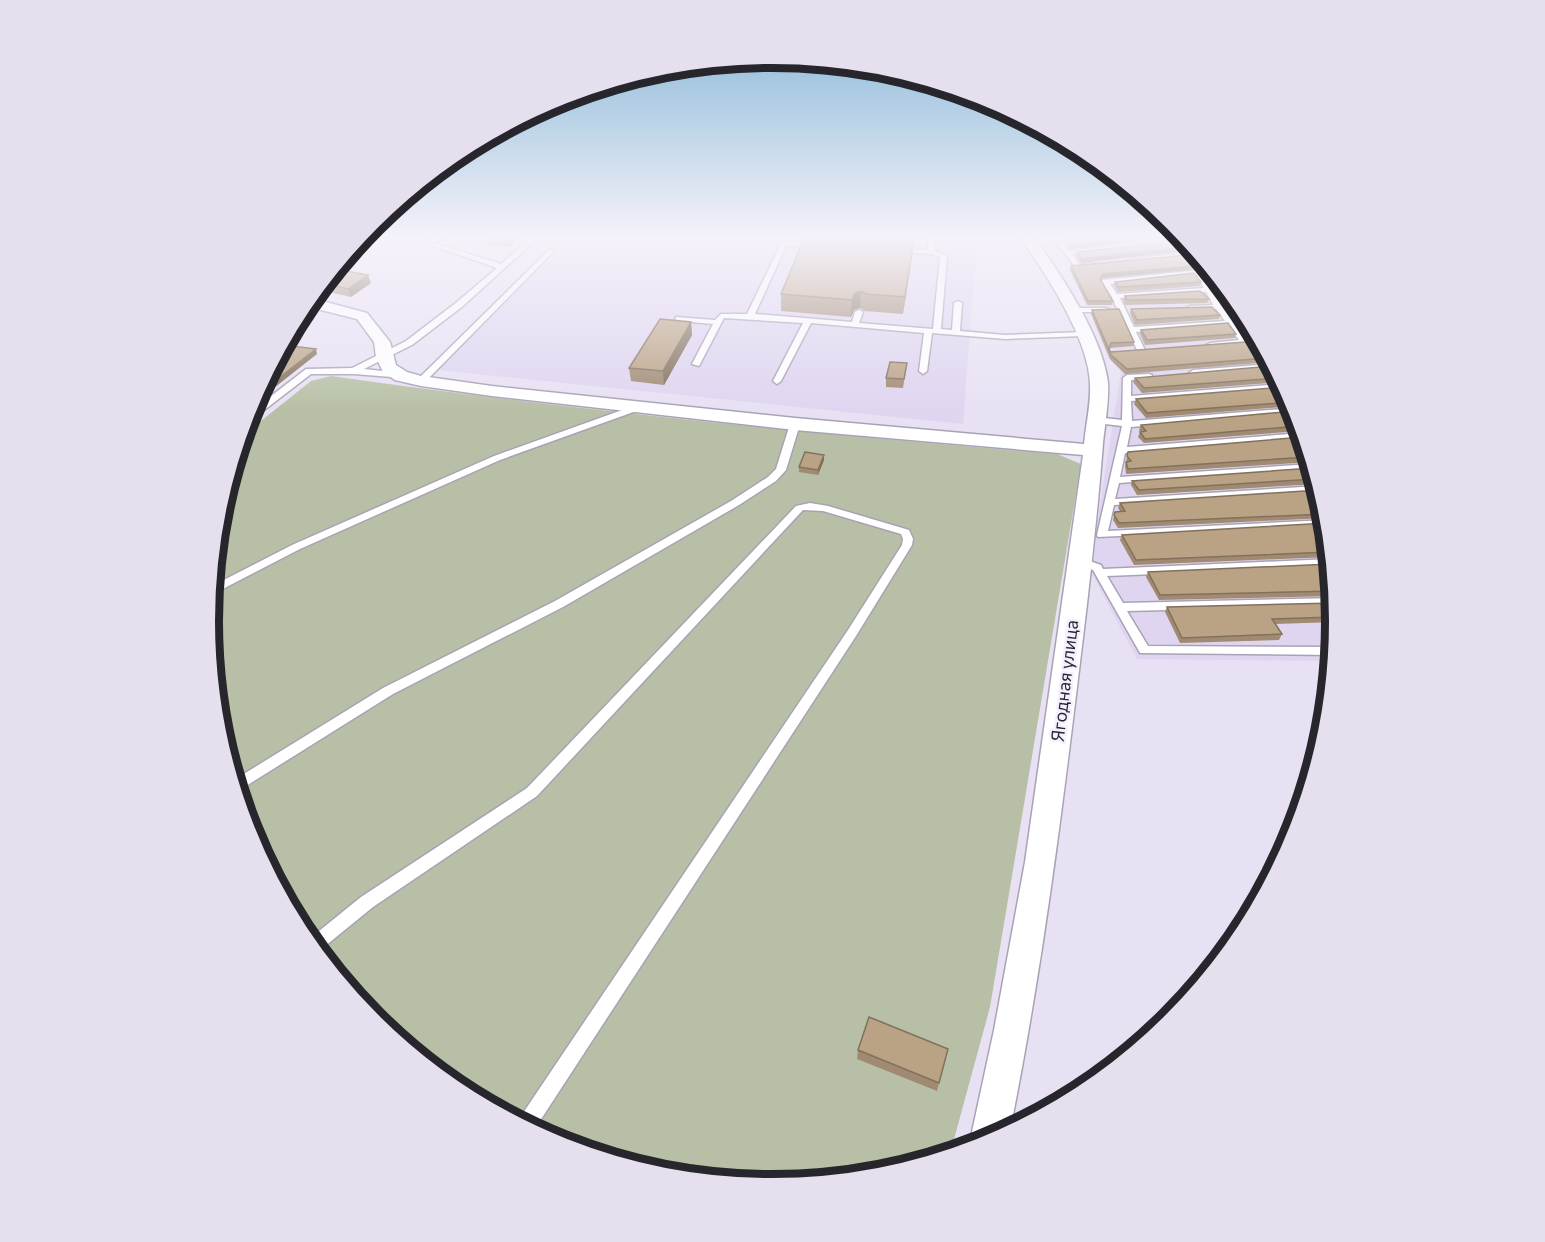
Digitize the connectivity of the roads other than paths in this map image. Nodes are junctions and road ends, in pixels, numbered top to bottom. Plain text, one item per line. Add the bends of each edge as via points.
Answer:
1 (470, 294) edge
2 (508, 294) edge
3 (760, 294) edge
4 (939, 294) edge
5 (1064, 294) edge
6 (1146, 294) edge
7 (1211, 294) edge
8 (1114, 296) joint
9 (958, 303) dead end
10 (318, 305) edge
11 (1218, 307) junction
12 (1185, 308) edge
13 (1121, 310) junction
14 (1131, 310) edge
15 (859, 312) edge
16 (750, 316) junction
17 (679, 319) edge
18 (808, 321) junction
19 (717, 322) junction
20 (1079, 322) junction
21 (1230, 323) junction
22 (855, 324) junction
23 (1130, 330) junction
24 (933, 331) junction
25 (956, 333) junction
26 (1245, 342) junction
27 (1251, 342) edge
28 (1199, 345) edge
29 (1152, 349) edge
30 (384, 357) junction
31 (696, 364) dead end
32 (1264, 367) edge
33 (354, 371) junction
34 (923, 371) dead end
35 (1183, 374) edge
36 (1161, 375) edge
37 (401, 376) junction
38 (421, 381) junction
39 (777, 381) dead end
40 (1274, 388) edge
41 (1127, 399) junction
42 (262, 408) edge
43 (636, 408) junction
44 (1285, 412) edge
45 (1096, 420) junction
46 (795, 424) junction
47 (1127, 424) junction
48 (1295, 437) edge
49 (1091, 450) junction
50 (1121, 450) junction
51 (1304, 468) edge
52 (1114, 480) junction
53 (1310, 490) edge
54 (1110, 502) junction
55 (1317, 524) edge
56 (1323, 563) edge
57 (1090, 568) junction
58 (220, 587) edge
59 (1325, 602) edge
60 (1119, 608) junction
61 (1325, 651) edge
62 (243, 782) edge
63 (320, 940) edge
64 (531, 1118) edge
65 (993, 1128) edge

1 - 30 lane via 409,343
2 - 38 lane
3 - 16 lane
4 - 24 lane
5 - 20 street, Ягодная улица
6 - 8 lane
7 - 11 lane
8 - 13 lane
9 - 25 lane
10 - 30 street via 362,316 382,342
11 - 12 lane
11 - 21 lane
13 - 14 lane
13 - 20 lane
13 - 23 lane
15 - 22 lane
16 - 18 lane
16 - 19 lane via 726,314
17 - 19 lane
18 - 22 lane
18 - 39 lane
19 - 31 lane
20 - 25 lane via 1005,337
20 - 45 street, Ягодная улица via 1099,383
21 - 23 lane
21 - 26 lane
22 - 24 lane
23 - 29 lane via 1136,350
24 - 25 lane
24 - 34 lane
26 - 27 lane
26 - 28 lane
30 - 33 lane
30 - 37 street via 389,368
32 - 35 lane
33 - 37 lane
33 - 42 lane via 309,371
36 - 41 lane via 1127,378
37 - 38 street
38 - 43 street
40 - 41 lane
41 - 47 lane
43 - 46 street
43 - 58 lane via 498,458 296,547
44 - 47 lane
45 - 47 lane
45 - 49 street, Ягодная улица
46 - 49 street
46 - 62 lane via 781,470 735,503 559,604 388,691
47 - 50 lane
48 - 50 lane
49 - 57 street, Ягодная улица
50 - 52 lane
51 - 52 lane
52 - 54 lane
53 - 54 lane
54 - 55 lane via 1102,535
56 - 57 lane
57 - 60 lane
57 - 65 street, Ягодная улица via 1013,1034
59 - 60 lane
60 - 61 lane via 1144,650
63 - 64 lane via 367,902 532,792 800,508 824,508 905,532 907,545 852,633

